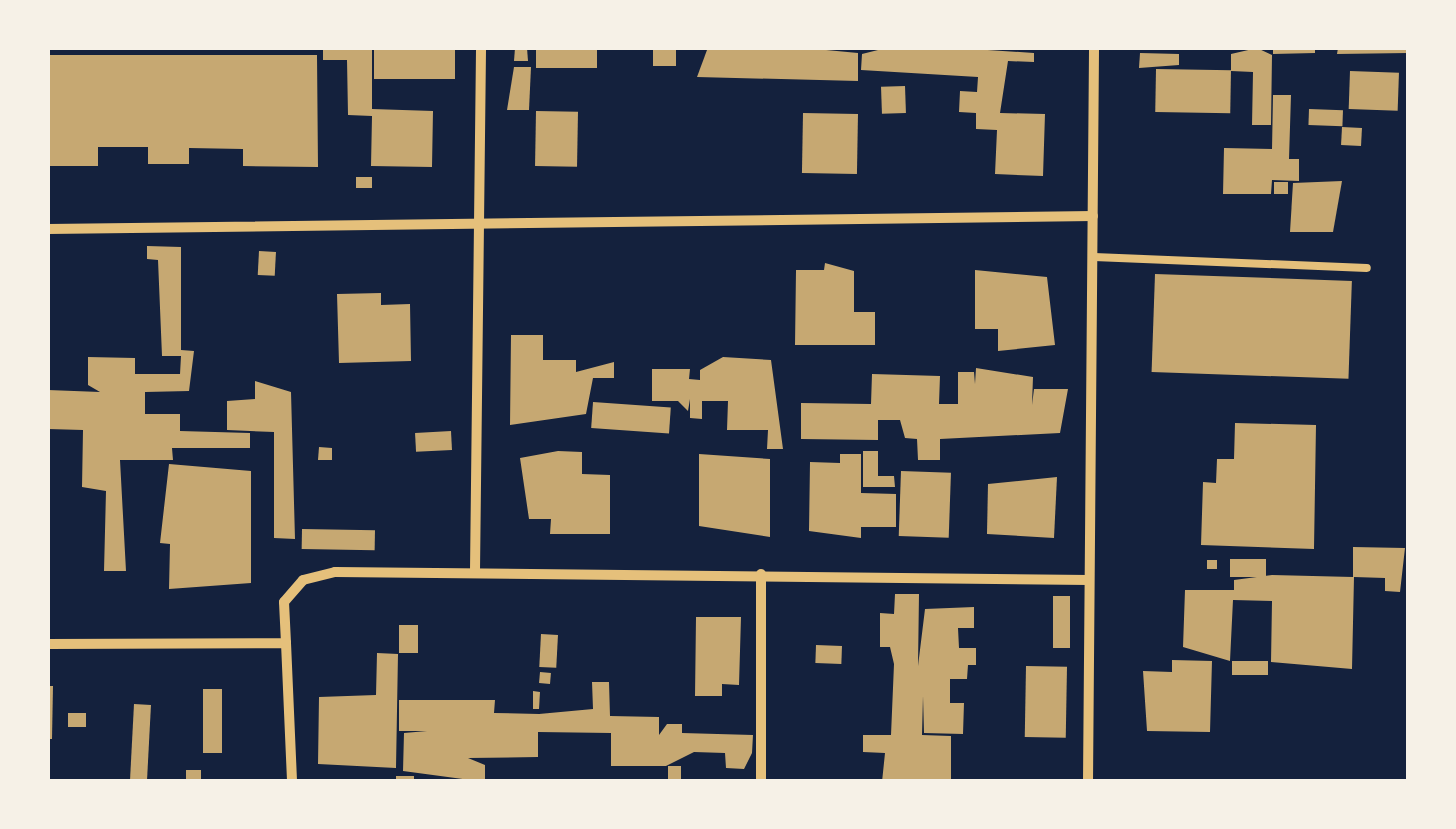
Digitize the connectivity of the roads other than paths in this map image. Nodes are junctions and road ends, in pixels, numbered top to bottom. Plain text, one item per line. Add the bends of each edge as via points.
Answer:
1 (480, 48) edge
2 (1094, 48) edge
3 (1093, 216) junction
4 (476, 221) junction
5 (48, 229) edge
6 (1094, 257) junction
7 (1367, 268) dead end
8 (474, 571) junction
9 (760, 574) junction
10 (1089, 580) junction
11 (286, 643) junction
12 (48, 644) edge
13 (292, 782) edge
14 (761, 782) edge
15 (1088, 782) edge

1 - 4 street
2 - 3 street
3 - 4 street
3 - 6 street
4 - 5 street
4 - 8 street
6 - 7 lane
6 - 10 street
8 - 9 street
8 - 11 street via 335,572 303,580 284,602
9 - 10 street
9 - 14 street
10 - 15 street
11 - 12 street
11 - 13 street

